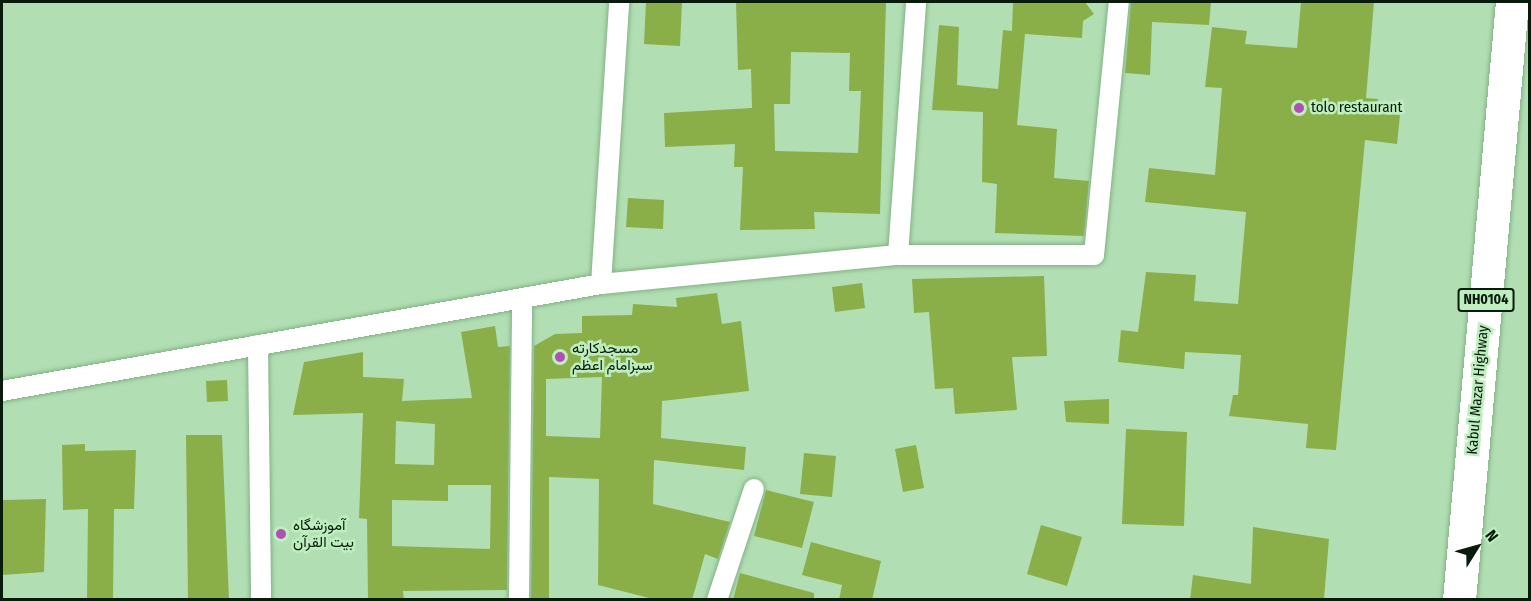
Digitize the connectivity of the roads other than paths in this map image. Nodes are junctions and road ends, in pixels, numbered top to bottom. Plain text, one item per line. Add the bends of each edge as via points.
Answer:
1 (619, 2) edge
2 (916, 2) edge
3 (1119, 2) edge
4 (1512, 2) edge
5 (898, 255) junction
6 (601, 284) junction
7 (522, 298) junction
8 (258, 345) junction
9 (2, 391) edge
10 (754, 489) dead end
11 (261, 600) edge
12 (519, 600) edge
13 (717, 600) edge
14 (1459, 600) edge

1 - 6 street
2 - 5 street
3 - 5 street via 1094,255
4 - 14 highway, Kabul Mazar Highway / NH0104
5 - 6 street
6 - 7 street
7 - 8 street
7 - 12 street
8 - 9 street
8 - 11 street
10 - 13 street

